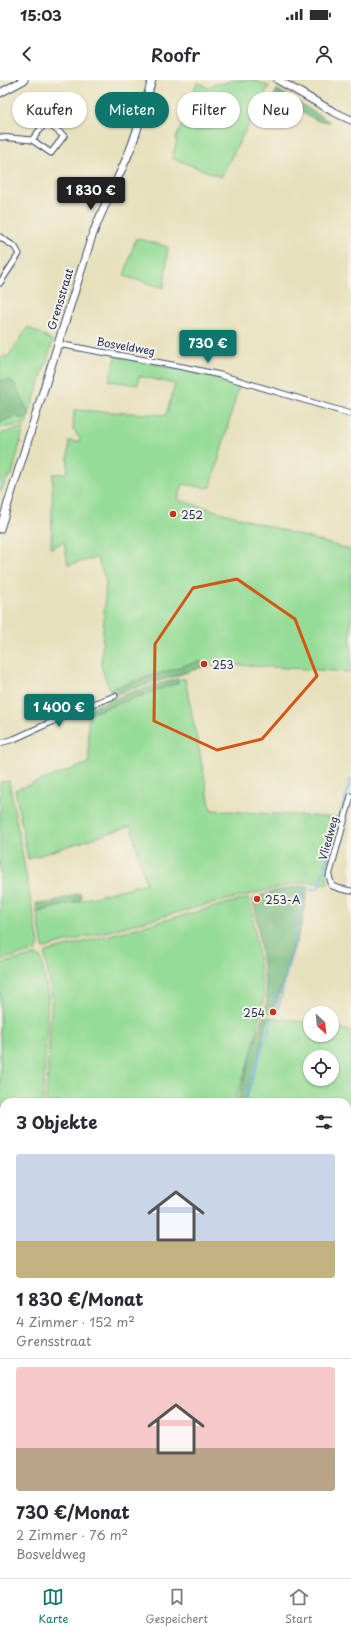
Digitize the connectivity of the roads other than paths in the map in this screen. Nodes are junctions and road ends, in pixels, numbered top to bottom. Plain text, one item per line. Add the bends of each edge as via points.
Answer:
1 (24, 80) edge
2 (152, 80) edge
3 (278, 80) edge
4 (1, 91) edge
5 (351, 120) edge
6 (0, 137) edge
7 (32, 140) junction
8 (0, 237) edge
9 (0, 283) edge
10 (58, 344) junction
11 (351, 414) edge
12 (0, 529) edge
13 (115, 696) dead end
14 (0, 743) edge
15 (351, 796) edge
16 (351, 890) edge

1 - 4 main road
2 - 10 main road, Grensstraat via 134,140 90,239
3 - 5 main road
6 - 7 street
7 - 7 street via 46,122 64,136 51,154
8 - 9 street via 15,247 19,254
10 - 11 street, Bosveldweg via 183,366
10 - 12 main road, Grensstraat
13 - 14 street
15 - 16 street, Vliedweg via 330,867 329,879 332,886

